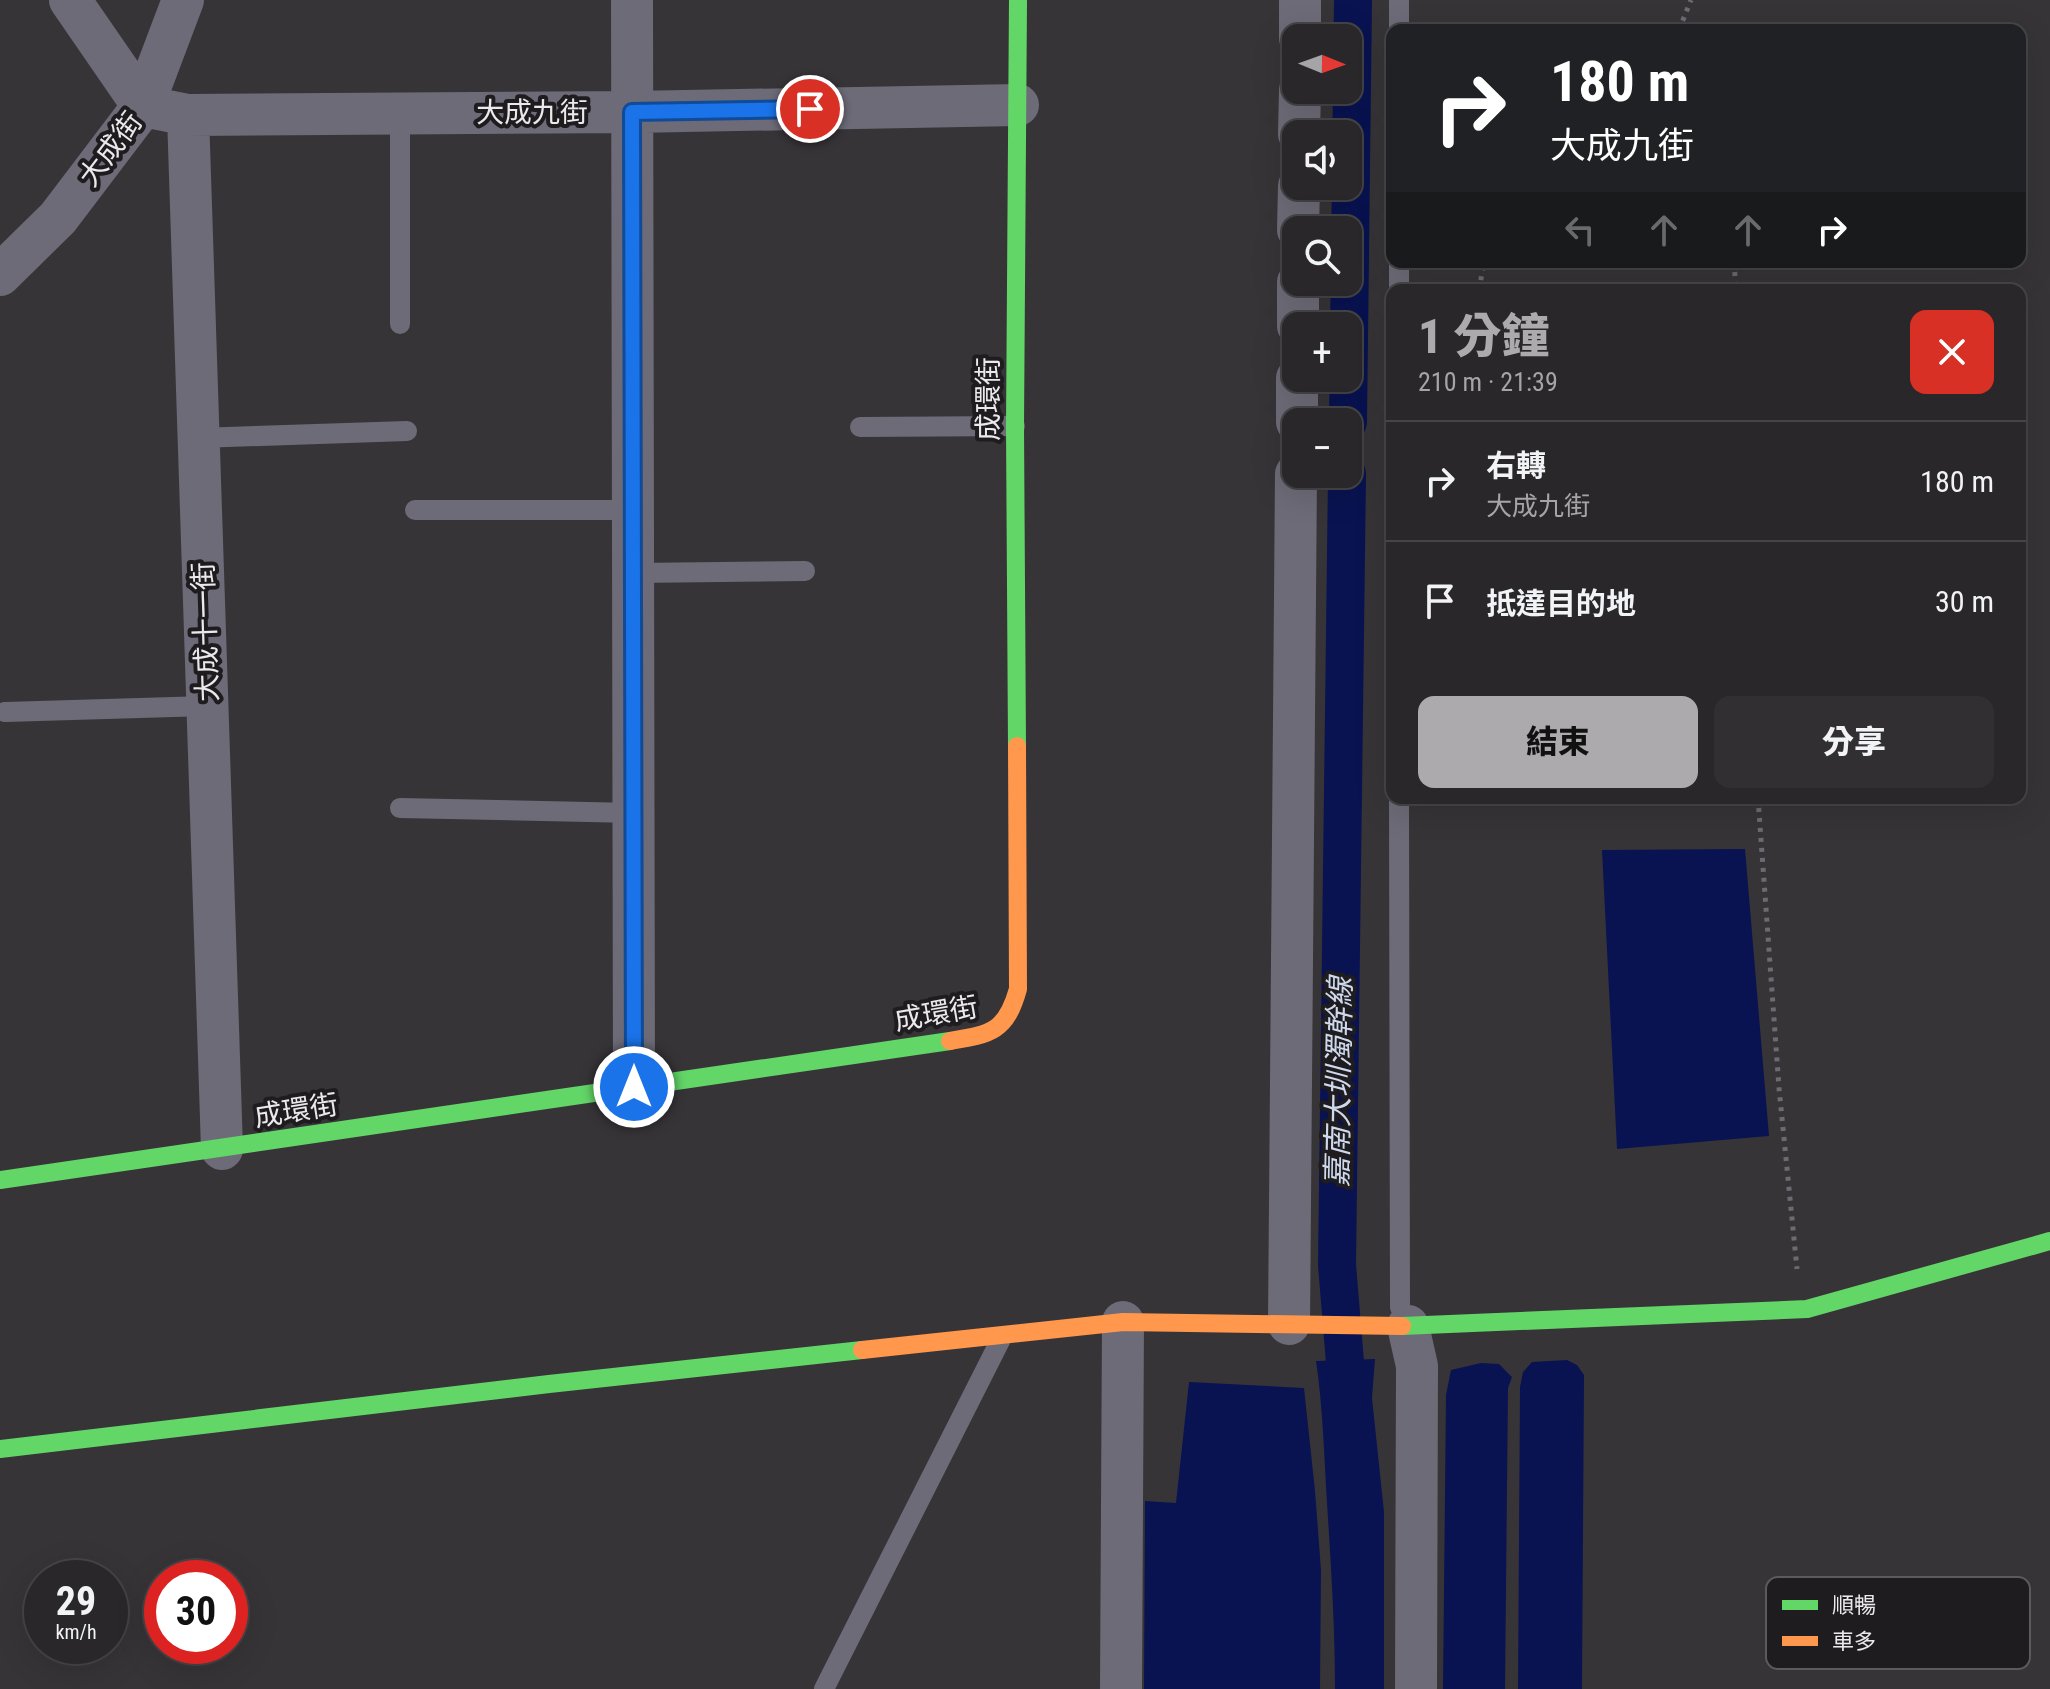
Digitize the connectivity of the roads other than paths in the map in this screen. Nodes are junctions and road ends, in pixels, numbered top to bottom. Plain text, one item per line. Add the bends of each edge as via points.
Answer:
1 (70, 0) edge
2 (183, 0) edge
3 (632, 0) edge
4 (1018, 0) edge
5 (1300, 0) edge
6 (1399, 0) edge
7 (1300, 24) edge
8 (1399, 24) edge
9 (1018, 105) junction
10 (143, 106) junction
11 (632, 112) junction
12 (400, 113) junction
13 (188, 115) junction
14 (0, 275) edge
15 (400, 324) dead end
16 (1015, 426) junction
17 (860, 427) dead end
18 (407, 431) dead end
19 (198, 438) junction
20 (1296, 488) edge
21 (415, 510) dead end
22 (633, 510) junction
23 (805, 571) dead end
24 (633, 573) junction
25 (207, 706) junction
26 (5, 712) dead end
27 (1399, 804) edge
28 (400, 808) dead end
29 (634, 813) junction
30 (634, 1087) junction
31 (222, 1149) junction
32 (0, 1180) edge
33 (2050, 1241) edge
34 (1123, 1322) junction
35 (1299, 1325) junction
36 (1393, 1326) junction
37 (1002, 1337) junction
38 (0, 1449) edge
39 (824, 1689) edge
40 (1121, 1689) edge
41 (1416, 1689) edge

1 - 10 street
2 - 10 street, 大成街
3 - 11 street
4 - 9 street, 成環街
5 - 7 street
6 - 8 lane
9 - 11 street, 大成九街
9 - 16 street, 成環街
10 - 13 street, 大成九街
10 - 14 street, 大成街 via 58,218
11 - 12 street, 大成九街
11 - 22 street
12 - 13 street, 大成九街
12 - 15 lane
13 - 19 street, 大成十一街
16 - 17 lane
16 - 30 street, 成環街 via 1014,1011 995,1032
18 - 19 lane
19 - 25 street, 大成十一街
20 - 35 street
21 - 22 lane
22 - 24 street
23 - 24 lane
24 - 29 street
25 - 26 lane
25 - 31 street, 大成十一街
27 - 36 lane via 1400,1307
28 - 29 lane
29 - 30 street
30 - 31 street, 成環街
31 - 32 street, 成環街
33 - 36 street via 1807,1309
34 - 35 street
34 - 37 street
34 - 40 street
35 - 36 street
36 - 41 street via 1417,1366
37 - 38 street
37 - 39 lane

